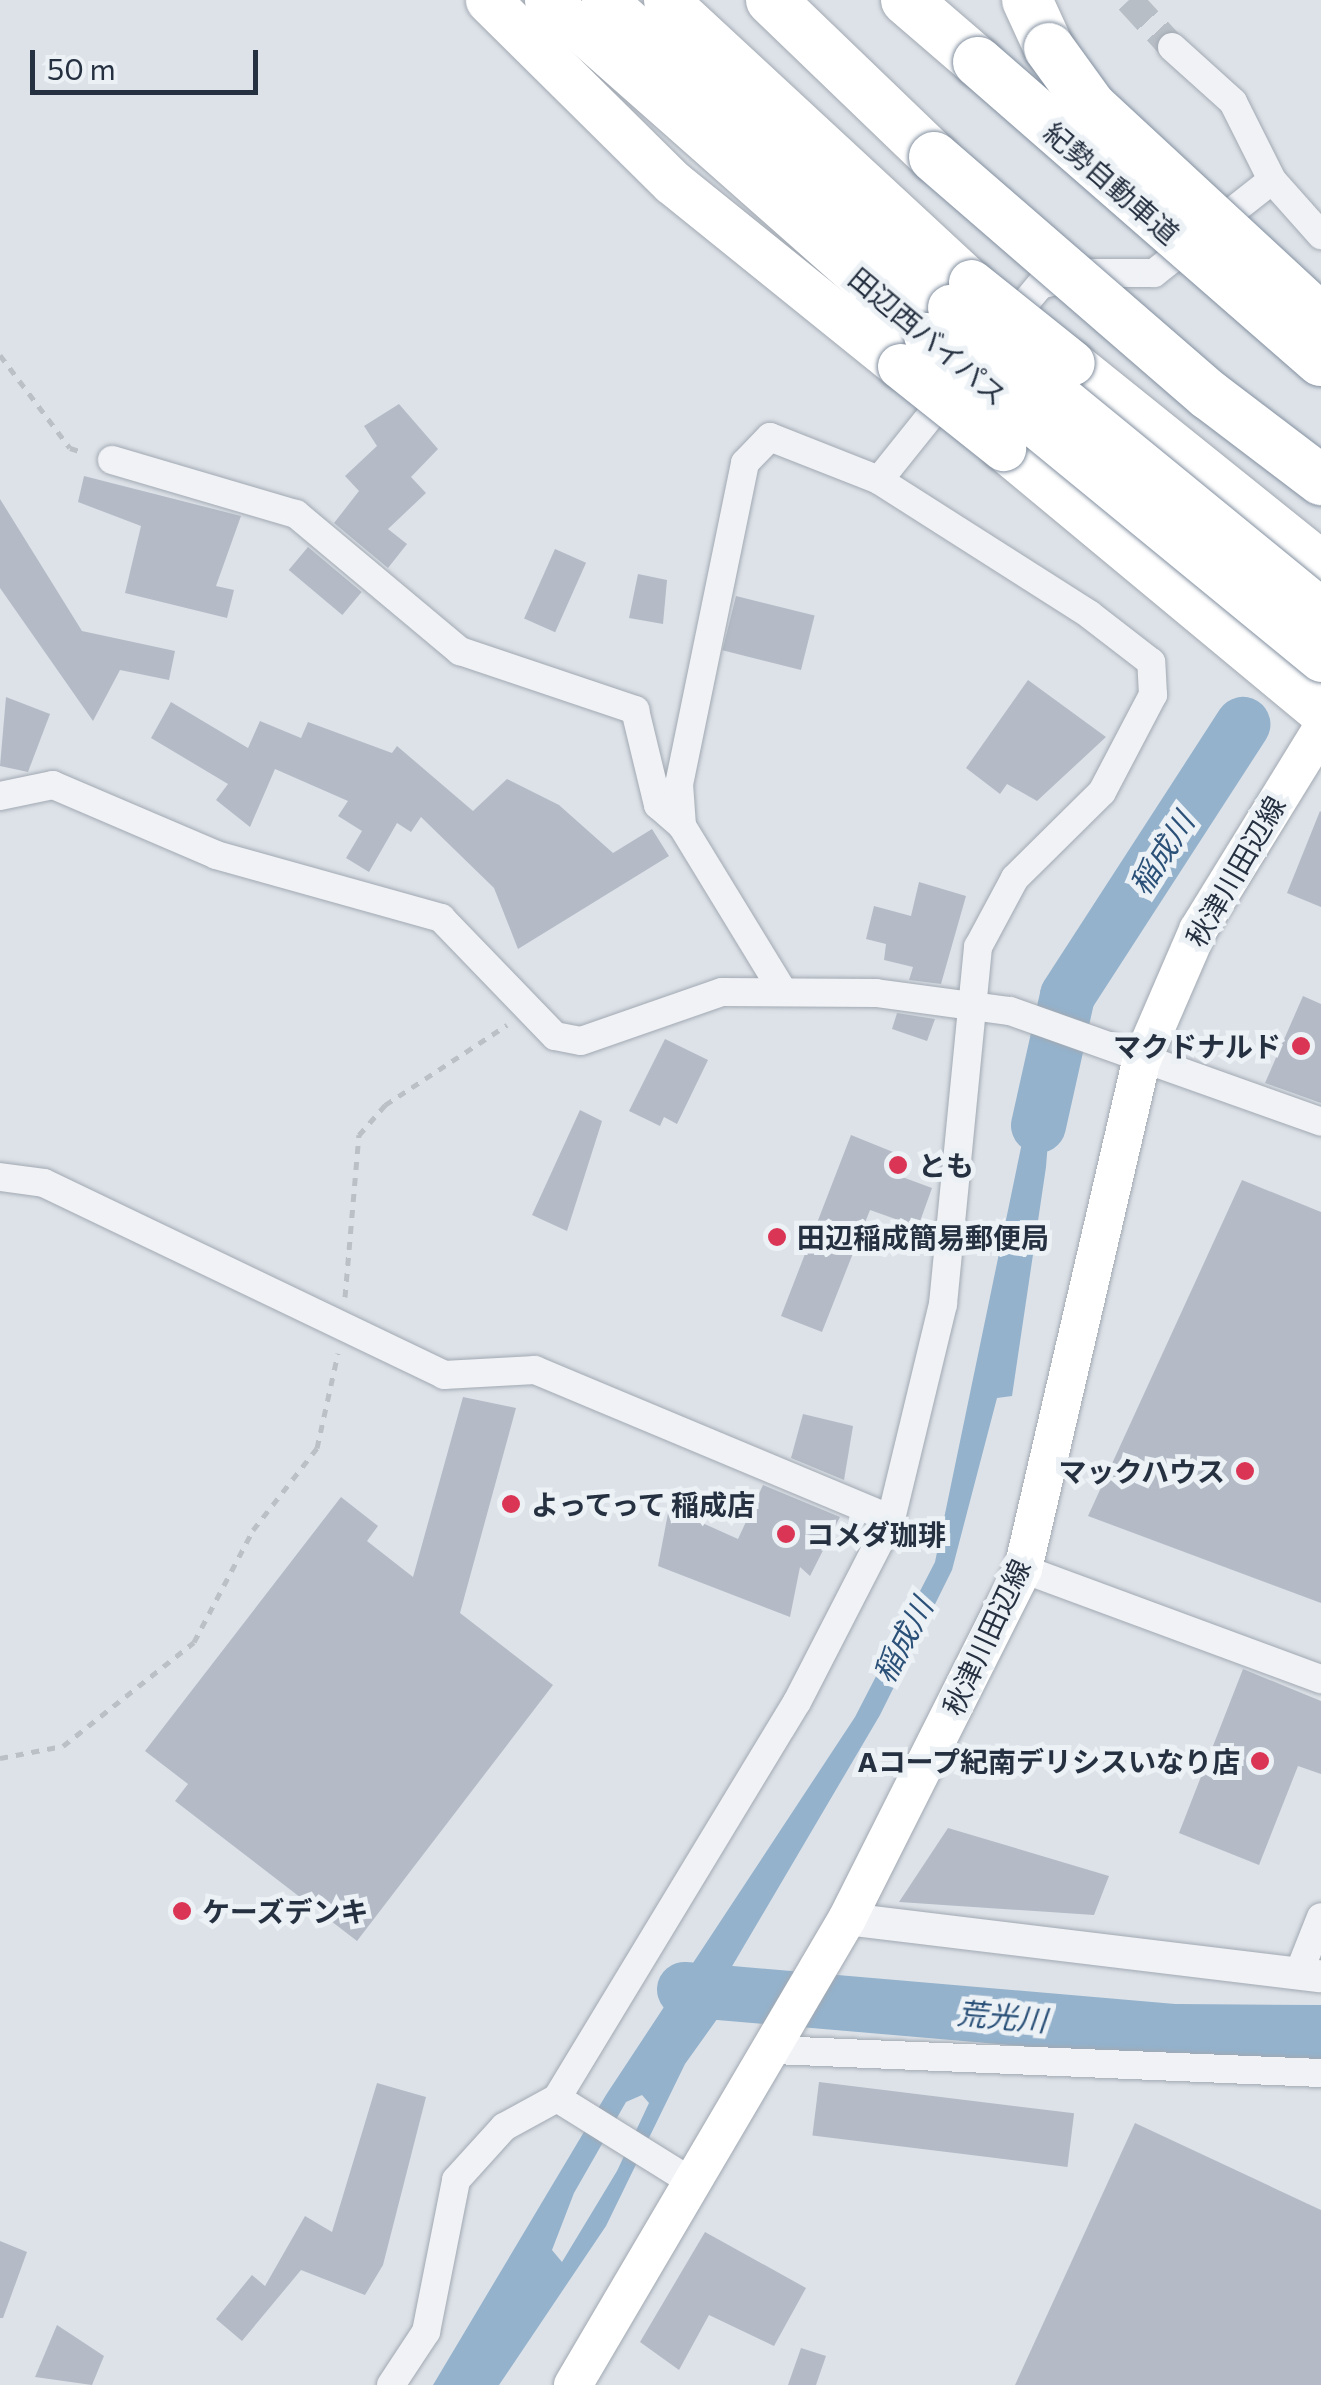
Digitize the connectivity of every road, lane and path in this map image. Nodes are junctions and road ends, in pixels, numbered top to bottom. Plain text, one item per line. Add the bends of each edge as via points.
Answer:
1 (488, 0) edge
2 (547, 0) edge
3 (604, 0) edge
4 (666, 0) edge
5 (771, 0) edge
6 (906, 0) edge
7 (1027, 0) edge
8 (1172, 47) tunnel mouth
9 (1272, 180) junction
10 (1321, 235) edge
11 (1321, 319) edge
12 (937, 322) junction
13 (0, 355) edge
14 (1321, 361) edge
15 (112, 460) joint
16 (879, 480) junction
17 (1321, 480) edge
18 (1321, 563) edge
19 (1321, 611) edge
20 (1321, 660) edge
21 (1321, 712) edge
22 (1321, 730) edge
23 (0, 796) edge
24 (682, 826) junction
25 (781, 988) junction
26 (969, 1006) junction
27 (530, 1009) junction
28 (1142, 1062) junction
29 (1321, 1122) edge
30 (0, 1177) edge
31 (343, 1329) junction
32 (892, 1519) junction
33 (1023, 1569) junction
34 (1321, 1679) edge
35 (0, 1758) edge
36 (1321, 1917) edge
37 (847, 1920) junction
38 (1310, 1975) edge
39 (774, 2050) junction
40 (1321, 2072) edge
41 (557, 2098) junction
42 (695, 2184) junction
43 (391, 2385) edge
44 (572, 2385) edge

1 - 12 highway via 672,182
2 - 12 highway, 田辺西バイパス
3 - 12 highway, 田辺西バイパス
4 - 12 highway
5 - 17 highway, bridge via 934,158 1209,396
6 - 14 highway, 紀勢自動車道, bridge
7 - 11 highway, bridge via 1090,106
8 - 9 street via 1233,102
9 - 10 street
9 - 16 street via 1154,273 1086,273 1040,286
12 - 18 highway, bridge via 1072,363
12 - 19 highway, 田辺西バイパス, bridge
12 - 20 highway, 田辺西バイパス, bridge
12 - 21 highway, bridge via 1003,448
13 - 15 path via 70,448
15 - 24 street via 296,514 460,651 635,710 658,805
16 - 24 street via 770,437 744,463 679,784
16 - 26 street via 1151,662 1152,695 1102,792 1015,878 988,930
22 - 28 main road, 秋津川田辺線 via 1198,930
23 - 27 street via 53,786 216,855 442,918
24 - 25 street
25 - 26 street
25 - 27 street via 722,992 581,1040 555,1036
26 - 28 street via 1090,1035
26 - 32 street via 943,1304
27 - 31 path via 385,1105 359,1135
28 - 29 street
28 - 33 main road, 秋津川田辺線
30 - 31 street via 44,1184
31 - 32 street via 444,1374 535,1370
31 - 35 path via 316,1448 253,1530 194,1642 63,1746
32 - 41 street via 797,1702
33 - 34 street
33 - 37 main road, 秋津川田辺線
36 - 38 street
37 - 38 street
37 - 39 main road, 秋津川田辺線
39 - 40 street
39 - 42 main road, 秋津川田辺線
41 - 42 street
41 - 43 street via 504,2127 456,2180 426,2332
42 - 44 main road, 秋津川田辺線

